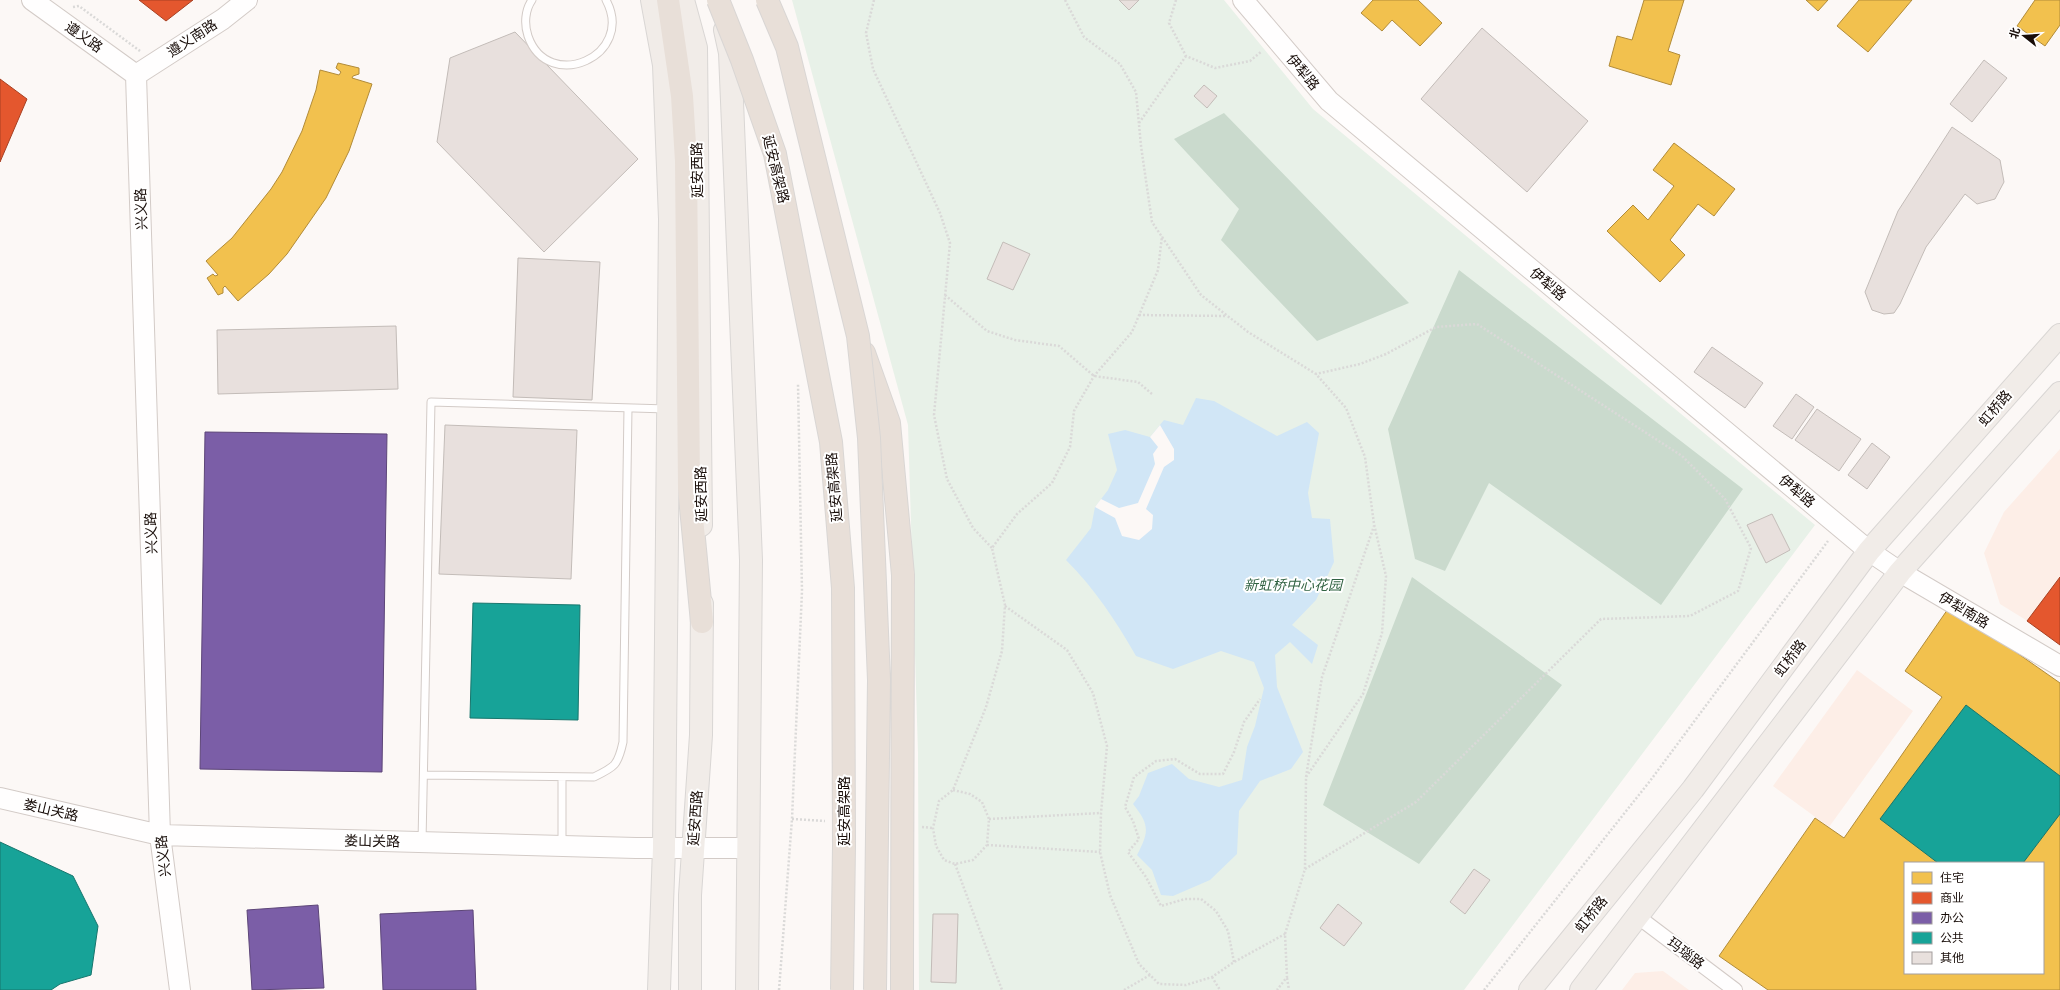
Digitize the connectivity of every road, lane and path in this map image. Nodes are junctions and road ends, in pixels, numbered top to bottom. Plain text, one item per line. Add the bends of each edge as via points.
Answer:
1 (247, 0) edge
2 (606, 0) edge
3 (652, 0) edge
4 (668, 0) edge
5 (683, 0) edge
6 (718, 0) edge
7 (767, 0) edge
8 (874, 0) edge
9 (1065, 0) edge
10 (1176, 0) edge
11 (1243, 0) edge
12 (530, 1) edge
13 (38, 5) edge
14 (1276, 39) junction
15 (147, 47) dead end
16 (1186, 56) junction
17 (136, 74) junction
18 (1139, 123) junction
19 (1162, 236) junction
20 (945, 295) junction
21 (1140, 315) junction
22 (1228, 316) junction
23 (2060, 335) edge
24 (858, 336) junction
25 (1316, 374) junction
26 (1094, 376) junction
27 (798, 380) dead end
28 (2060, 393) edge
29 (1152, 394) dead end
30 (628, 408) junction
31 (668, 409) junction
32 (1374, 524) junction
33 (1839, 525) junction
34 (992, 548) junction
35 (1869, 551) junction
36 (1900, 572) junction
37 (1005, 605) junction
38 (702, 622) junction
39 (2060, 666) edge
40 (1260, 700) dead end
41 (425, 775) junction
42 (562, 777) junction
43 (1306, 777) junction
44 (953, 790) junction
45 (0, 798) edge
46 (1100, 813) junction
47 (989, 819) junction
48 (160, 835) junction
49 (422, 842) junction
50 (562, 846) junction
51 (987, 846) junction
52 (664, 848) junction
53 (748, 848) junction
54 (693, 849) junction
55 (1100, 852) junction
56 (955, 864) junction
57 (1305, 870) junction
58 (1637, 916) junction
59 (1285, 934) junction
60 (1234, 962) junction
61 (1150, 975) junction
62 (1212, 977) junction
63 (1287, 977) junction
64 (180, 990) edge
65 (659, 990) edge
66 (690, 990) edge
67 (747, 990) edge
68 (779, 990) edge
69 (842, 990) edge
70 (875, 990) edge
71 (902, 990) edge
72 (1002, 990) edge
73 (1124, 990) edge
74 (1220, 990) edge
75 (1277, 990) edge
76 (1289, 990) edge
77 (1484, 990) edge
78 (1530, 990) edge
79 (1580, 990) edge
80 (1735, 990) edge

1 - 17 street, 遵义南路 via 223,19
2 - 12 lane via 613,23 609,37 602,50 591,60 578,65 550,62 539,54 526,30
3 - 31 main road, 延安西路 via 664,64 670,219
4 - 38 highway via 682,96 686,160 689,487
5 - 38 main road, 延安西路 via 696,48
6 - 53 main road via 730,53 751,560
6 - 69 highway, 延安高架路, bridge via 775,154 831,442 843,588
7 - 24 highway, bridge via 787,47
8 - 20 path via 866,33 874,69 940,213 950,243
9 - 18 path via 1084,37 1120,64 1136,92
10 - 16 path via 1169,23
11 - 14 street, 伊犁路
13 - 15 path via 79,6 140,51
13 - 17 street, 遵义路
14 - 16 path via 1250,62 1215,68
14 - 33 street, 伊犁路 via 1329,101
16 - 18 path
17 - 48 street, 兴义路
18 - 19 path via 1152,222
19 - 21 path via 1158,270
19 - 22 path via 1201,295
20 - 26 path via 987,331 1015,340 1059,346
20 - 34 path via 934,415 947,479 973,528
21 - 22 path
21 - 26 path via 1132,332
22 - 25 path via 1248,332
23 - 35 main road, 虹桥路
24 - 70 highway, bridge via 869,438 879,680
24 - 71 highway, bridge via 889,424 903,575
25 - 32 path via 1346,408 1365,457
25 - 57 path via 1360,364 1386,354 1436,327 1477,324 1682,456 1724,499 1751,548 1738,591 1690,616 1601,619 1416,802
26 - 29 path via 1138,382
26 - 34 path via 1074,411 1070,447 1052,483 1017,514
27 - 68 path via 802,591 792,819
28 - 36 main road
30 - 31 lane
30 - 41 lane via 431,402
30 - 42 lane via 623,742 620,760 594,778
31 - 52 main road, 延安西路
32 - 43 path via 1322,677
32 - 43 path via 1386,576 1382,633 1363,694
33 - 35 street, 伊犁路
33 - 77 path via 1650,781
34 - 37 path
35 - 36 street, 伊犁南路
35 - 78 main road, 虹桥路 via 1693,789
36 - 39 street, 伊犁南路
36 - 58 main road
37 - 44 path via 1002,652 986,707
37 - 46 path via 1067,650 1093,693 1107,746
38 - 54 main road, 延安西路 via 701,735
40 - 60 path via 1244,722 1223,774 1200,774 1175,758 1156,761 1134,777 1125,807 1133,820 1139,839 1128,852 1146,876 1160,906 1185,899 1201,899 1216,911 1228,931
41 - 42 lane
41 - 49 lane
42 - 50 lane
43 - 57 path
44 - 47 path via 970,794 982,802
44 - 56 path via 939,801 933,828 936,846 944,860
45 - 48 street, 娄山关路
46 - 47 path
46 - 55 path
47 - 51 path
48 - 49 street, 娄山关路
48 - 64 street, 兴义路
49 - 50 street, 娄山关路
50 - 52 street, 娄山关路
51 - 55 path
51 - 56 path via 973,860
52 - 54 street, 娄山关路
52 - 65 main road, 延安西路
53 - 54 street, 娄山关路
53 - 67 main road
54 - 66 main road, 延安西路
55 - 61 path via 1110,895 1140,964
56 - 72 path
57 - 59 path
58 - 79 main road
58 - 80 street, 玛瑙路
59 - 60 path
59 - 63 path
60 - 62 path
61 - 62 path via 1159,984 1186,985
61 - 73 path
62 - 74 path
63 - 75 path
63 - 76 path

